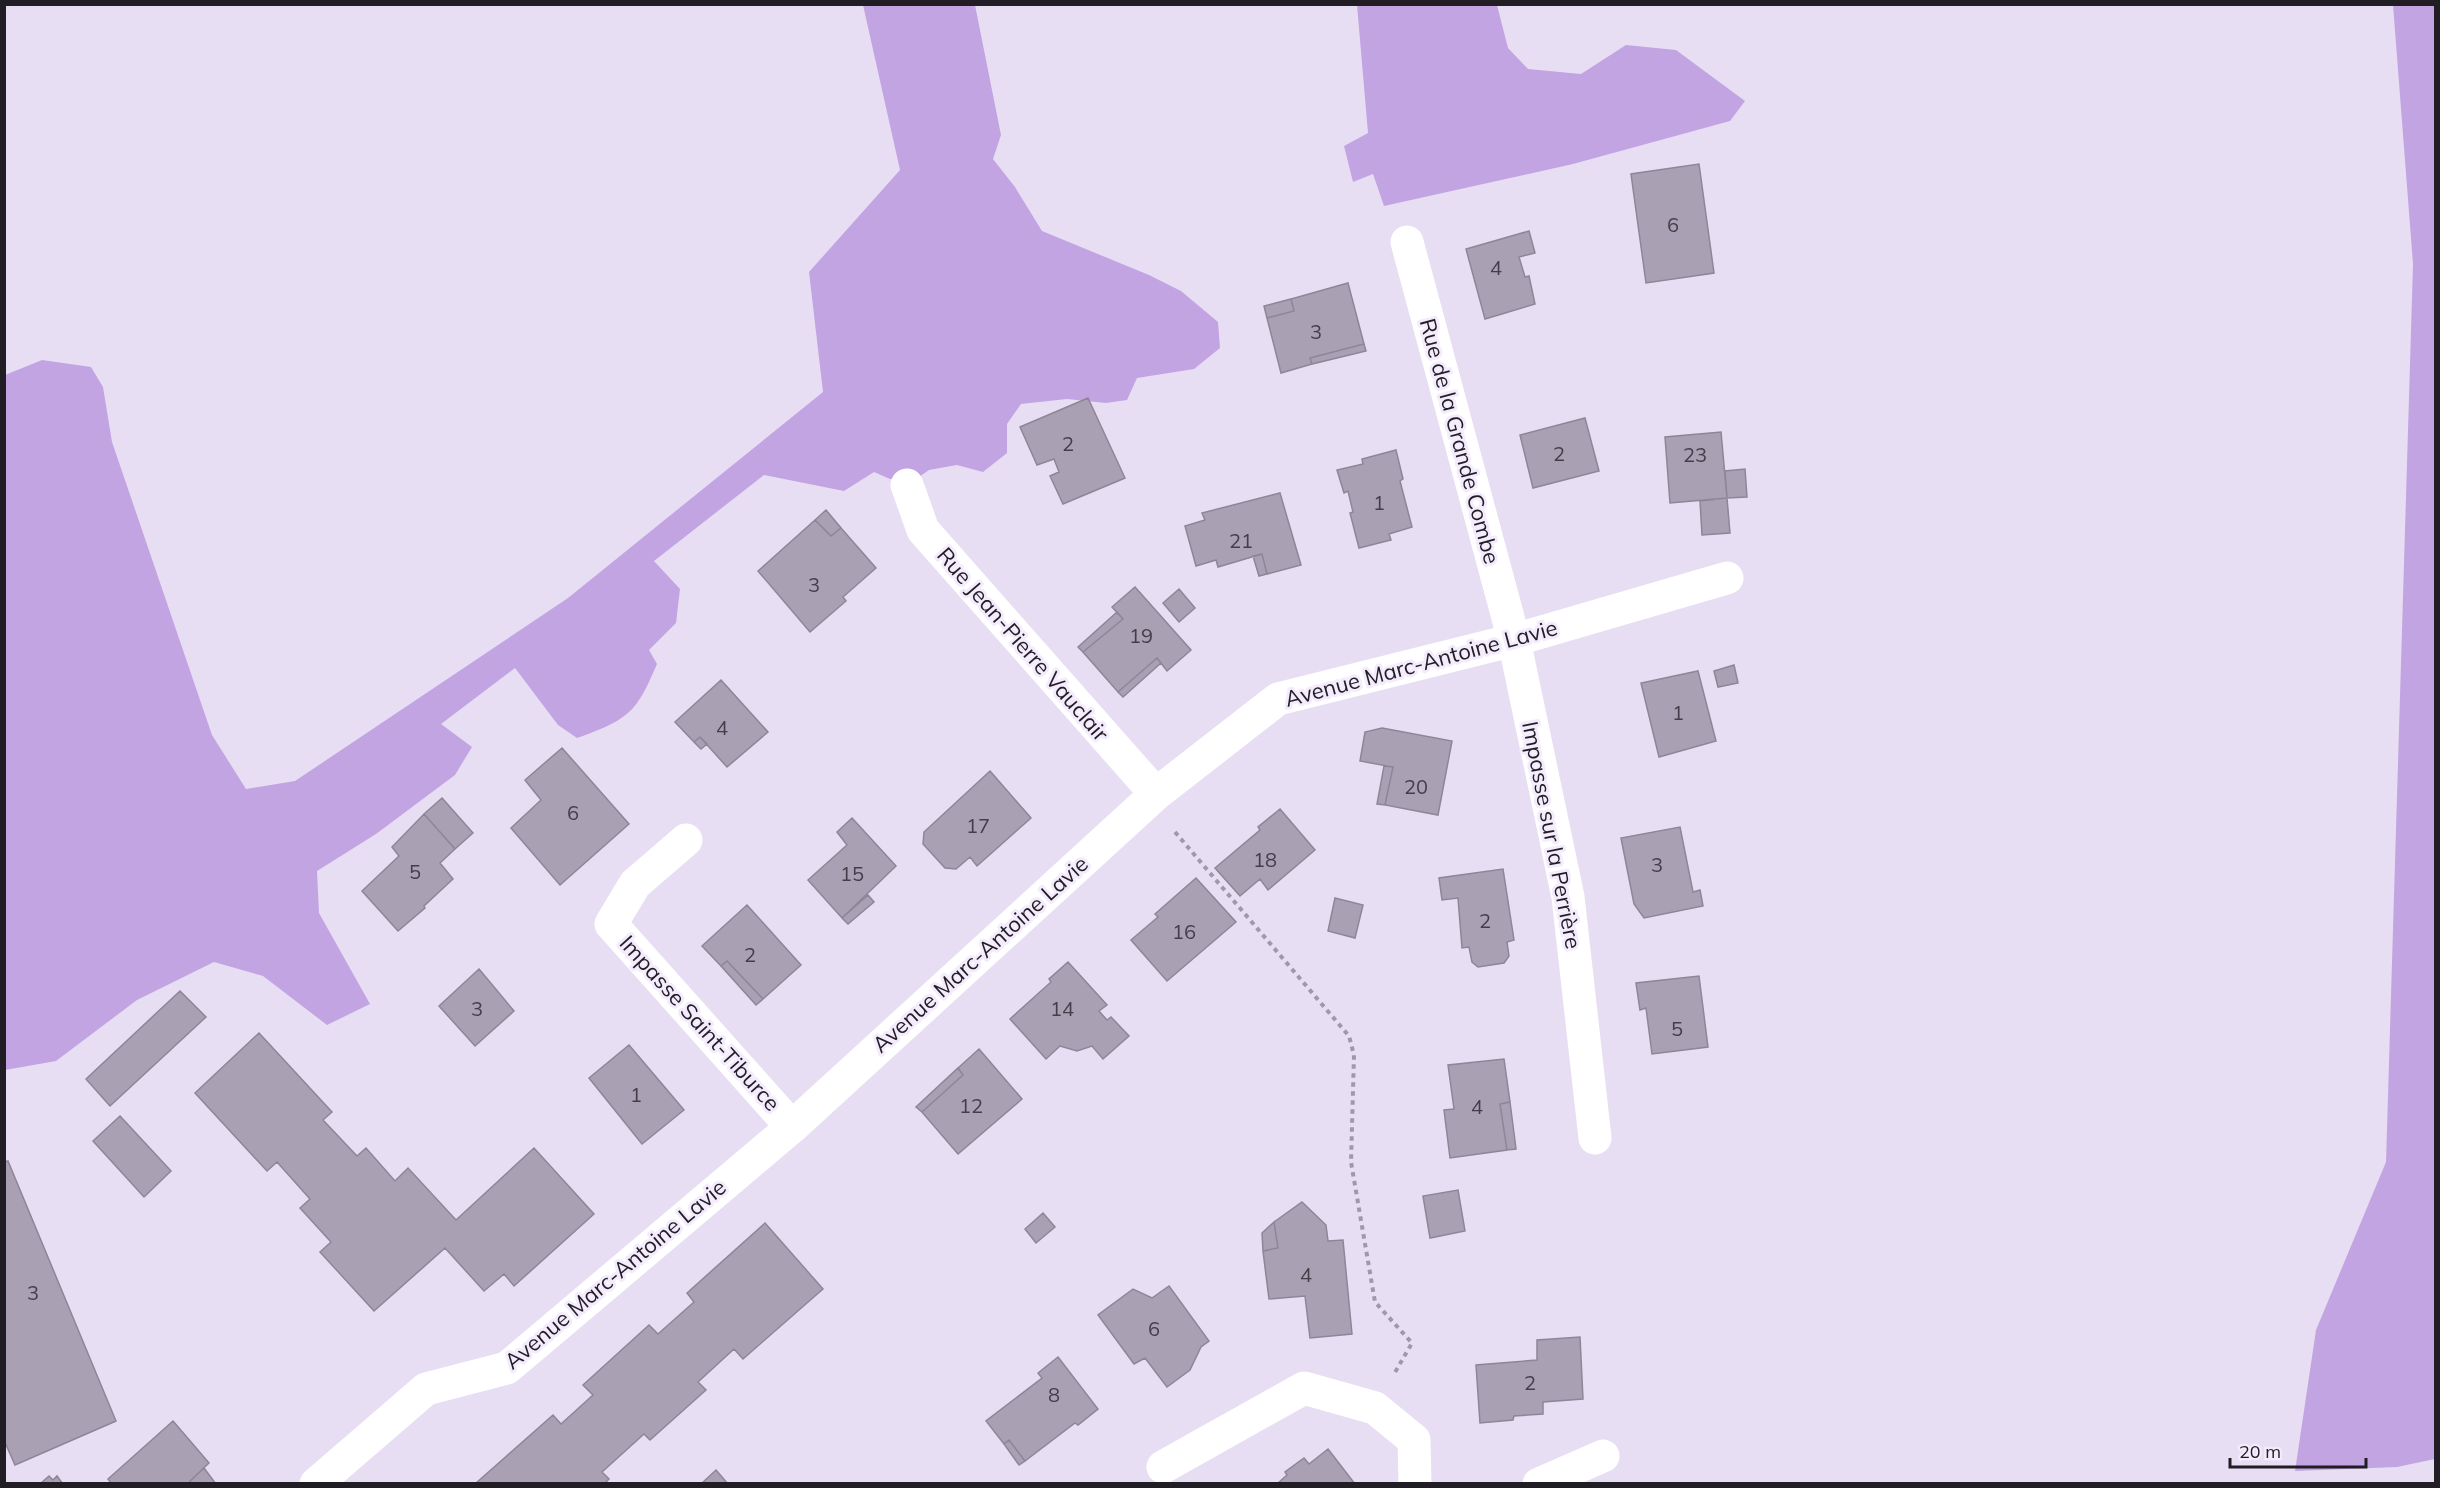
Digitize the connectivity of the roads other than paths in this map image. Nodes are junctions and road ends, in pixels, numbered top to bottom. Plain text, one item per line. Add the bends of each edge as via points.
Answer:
1 (1407, 242) dead end
2 (907, 484) dead end
3 (1727, 578) dead end
4 (1514, 640) junction
5 (1156, 794) junction
6 (686, 840) dead end
7 (792, 1127) junction
8 (1595, 1138) dead end
9 (1604, 1456) dead end
10 (1163, 1467) dead end
11 (316, 1484) edge
12 (1415, 1484) edge
13 (1539, 1484) edge

1 - 4 street, Rue de la Grande Combe
2 - 5 street, Rue Jean-Pierre Vauclair via 923,530
3 - 4 street, Avenue Marc-Antoine Lavie
4 - 5 street, Avenue Marc-Antoine Lavie via 1278,699
4 - 8 street, Impasse sur la Perrière via 1568,897
5 - 7 street, Avenue Marc-Antoine Lavie
6 - 7 street, Impasse Saint-Tiburce via 635,884 611,924
7 - 11 street, Avenue Marc-Antoine Lavie via 507,1368 426,1389
9 - 13 street
10 - 12 street via 1304,1388 1375,1408 1414,1440

